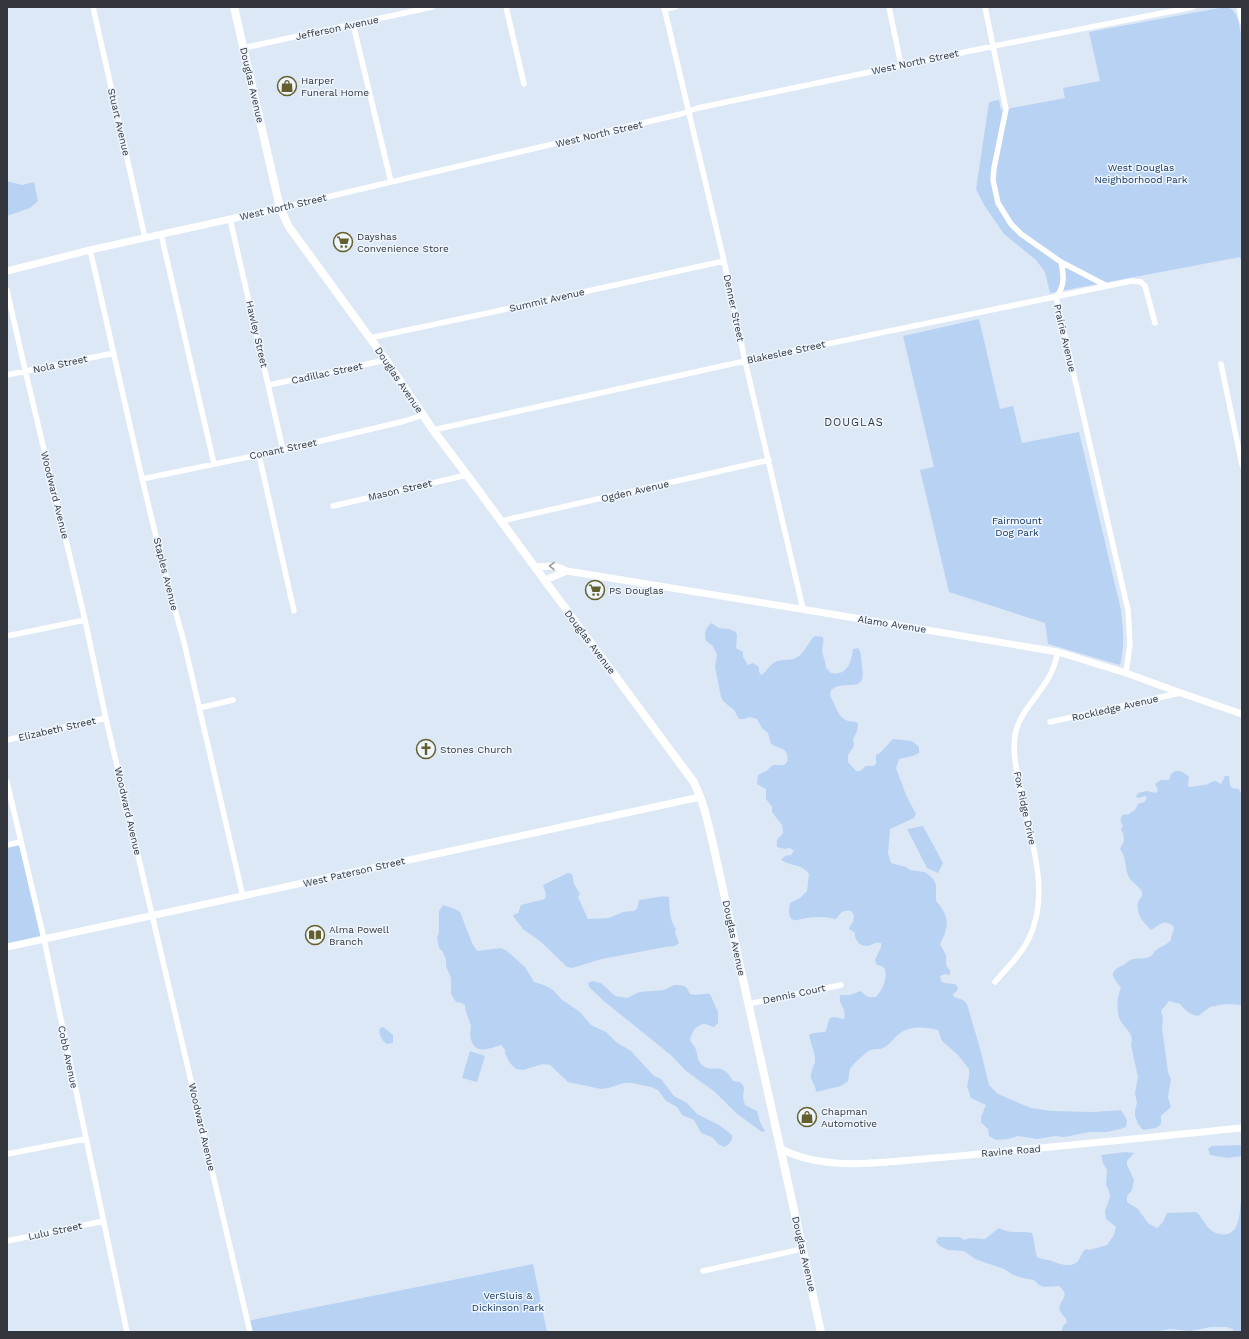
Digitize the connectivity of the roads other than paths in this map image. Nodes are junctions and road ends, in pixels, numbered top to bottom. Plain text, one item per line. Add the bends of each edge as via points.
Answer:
1 (93, 7) edge
2 (234, 7) edge
3 (432, 7) edge
4 (506, 7) edge
5 (675, 7) edge
6 (889, 7) edge
7 (985, 7) edge
8 (1194, 7) edge
9 (1239, 7) edge
10 (665, 8) edge
11 (1242, 21) edge
12 (353, 24) junction
13 (994, 46) junction
14 (243, 48) junction
15 (902, 65) junction
16 (524, 84) dead end
17 (689, 111) junction
18 (391, 182) junction
19 (280, 208) junction
20 (230, 219) junction
21 (161, 234) junction
22 (145, 238) junction
23 (90, 250) junction
24 (724, 260) junction
25 (1061, 262) junction
26 (7, 271) edge
27 (1107, 286) junction
28 (7, 290) edge
29 (1056, 297) junction
30 (1155, 323) dead end
31 (370, 338) junction
32 (114, 353) junction
33 (386, 360) junction
34 (745, 361) junction
35 (1221, 364) dead end
36 (24, 371) junction
37 (7, 375) edge
38 (269, 385) junction
39 (423, 415) junction
40 (433, 430) junction
41 (283, 450) junction
42 (259, 455) junction
43 (769, 460) junction
44 (214, 464) junction
45 (1242, 465) edge
46 (468, 475) junction
47 (142, 479) junction
48 (333, 506) dead end
49 (501, 521) junction
50 (535, 567) junction
51 (567, 571) junction
52 (545, 580) junction
53 (803, 609) junction
54 (294, 611) dead end
55 (85, 620) junction
56 (7, 636) edge
57 (1058, 652) junction
58 (1126, 673) junction
59 (1180, 693) junction
60 (233, 700) dead end
61 (199, 708) junction
62 (1242, 714) edge
63 (106, 718) junction
64 (1050, 722) dead end
65 (7, 740) edge
66 (7, 782) edge
67 (700, 797) junction
68 (21, 842) junction
69 (7, 844) edge
70 (243, 897) junction
71 (152, 917) junction
72 (44, 939) junction
73 (7, 947) edge
74 (995, 982) dead end
75 (841, 985) dead end
76 (748, 1004) junction
77 (1242, 1128) edge
78 (85, 1139) junction
79 (781, 1148) junction
80 (7, 1154) edge
81 (104, 1221) junction
82 (7, 1241) edge
83 (802, 1249) junction
84 (703, 1270) dead end
85 (127, 1332) edge
86 (249, 1332) edge
87 (821, 1332) edge

1 - 22 street, Stuart Avenue
2 - 14 main road, Douglas Avenue
3 - 12 street, Jefferson Avenue
4 - 16 street
5 - 10 street
6 - 15 street
7 - 13 street
8 - 13 street, West North Street
9 - 11 street
10 - 17 street, Denner Street
12 - 14 street, Jefferson Avenue
12 - 18 street
13 - 15 street, West North Street
13 - 25 street via 1006,108 994,168 993,180 998,203 1011,224 1021,234
14 - 19 main road, Douglas Avenue
15 - 17 street, West North Street
17 - 18 street, West North Street
17 - 24 street, Denner Street
18 - 19 street, West North Street
19 - 20 street, West North Street
19 - 31 main road, Douglas Avenue via 289,227
20 - 21 street, West North Street
20 - 38 street, Hawley Street
21 - 22 street, West North Street
21 - 44 street
22 - 23 street, West North Street
23 - 26 street, West North Street
23 - 32 street, Staples Avenue
24 - 31 street, Summit Avenue
24 - 34 street, Denner Street
25 - 27 street
25 - 29 street, Prairie Avenue via 1064,280
27 - 29 street, Blakeslee Street
27 - 30 street, Blakeslee Street via 1131,281 1141,282 1145,286
28 - 36 street, Woodward Avenue
29 - 34 street, Blakeslee Street
29 - 58 street, Prairie Avenue via 1128,610 1130,644
31 - 33 main road, Douglas Avenue
32 - 36 street, Nola Street
32 - 47 street, Staples Avenue
33 - 38 street, Cadillac Street
33 - 39 main road, Douglas Avenue
34 - 40 street, Blakeslee Street
34 - 43 street, Denner Street
35 - 45 street
36 - 37 street, Nola Street
36 - 55 street, Woodward Avenue
38 - 41 street, Hawley Street
39 - 40 main road, Douglas Avenue
39 - 41 street, Conant Street
40 - 46 main road, Douglas Avenue
41 - 42 street, Conant Street
42 - 44 street, Conant Street
42 - 54 street
43 - 49 street, Ogden Avenue
43 - 53 street, Denner Street
44 - 47 street, Conant Street
46 - 48 street, Mason Street
46 - 49 main road, Douglas Avenue
47 - 61 street, Staples Avenue
49 - 50 main road, Douglas Avenue
51 -> 50 street, Alamo Avenue via 560,567
50 - 52 main road, Douglas Avenue
51 - 52 street
51 - 53 street, Alamo Avenue
52 - 67 main road, Douglas Avenue via 694,781
53 - 57 street, Alamo Avenue
55 - 56 street
55 - 63 street, Woodward Avenue
57 - 58 street, Alamo Avenue
57 - 74 street, Fox Ridge Drive via 1050,676 1024,713 1015,736 1015,764 1038,874 1039,902 1026,944
58 - 59 street, Alamo Avenue
59 - 62 street, Alamo Avenue
59 - 64 street, Rockledge Avenue
60 - 61 street
61 - 70 street, Staples Avenue
63 - 65 street, Elizabeth Street
63 - 71 street, Woodward Avenue
66 - 68 street, Cobb Avenue
67 - 70 street, West Paterson Street
67 - 76 main road, Douglas Avenue
68 - 69 street
68 - 72 street, Cobb Avenue
70 - 71 street, West Paterson Street
71 - 72 street, West Paterson Street
71 - 86 street, Woodward Avenue
72 - 73 street, West Paterson Street
72 - 78 street, Cobb Avenue
75 - 76 street, Dennis Court
76 - 79 main road, Douglas Avenue
77 - 79 street, Ravine Road via 872,1163 843,1164 795,1156
78 - 80 street
78 - 81 street, Cobb Avenue
79 - 83 main road, Douglas Avenue
81 - 82 street, Lulu Street
81 - 85 street, Cobb Avenue
83 - 84 street
83 - 87 main road, Douglas Avenue

